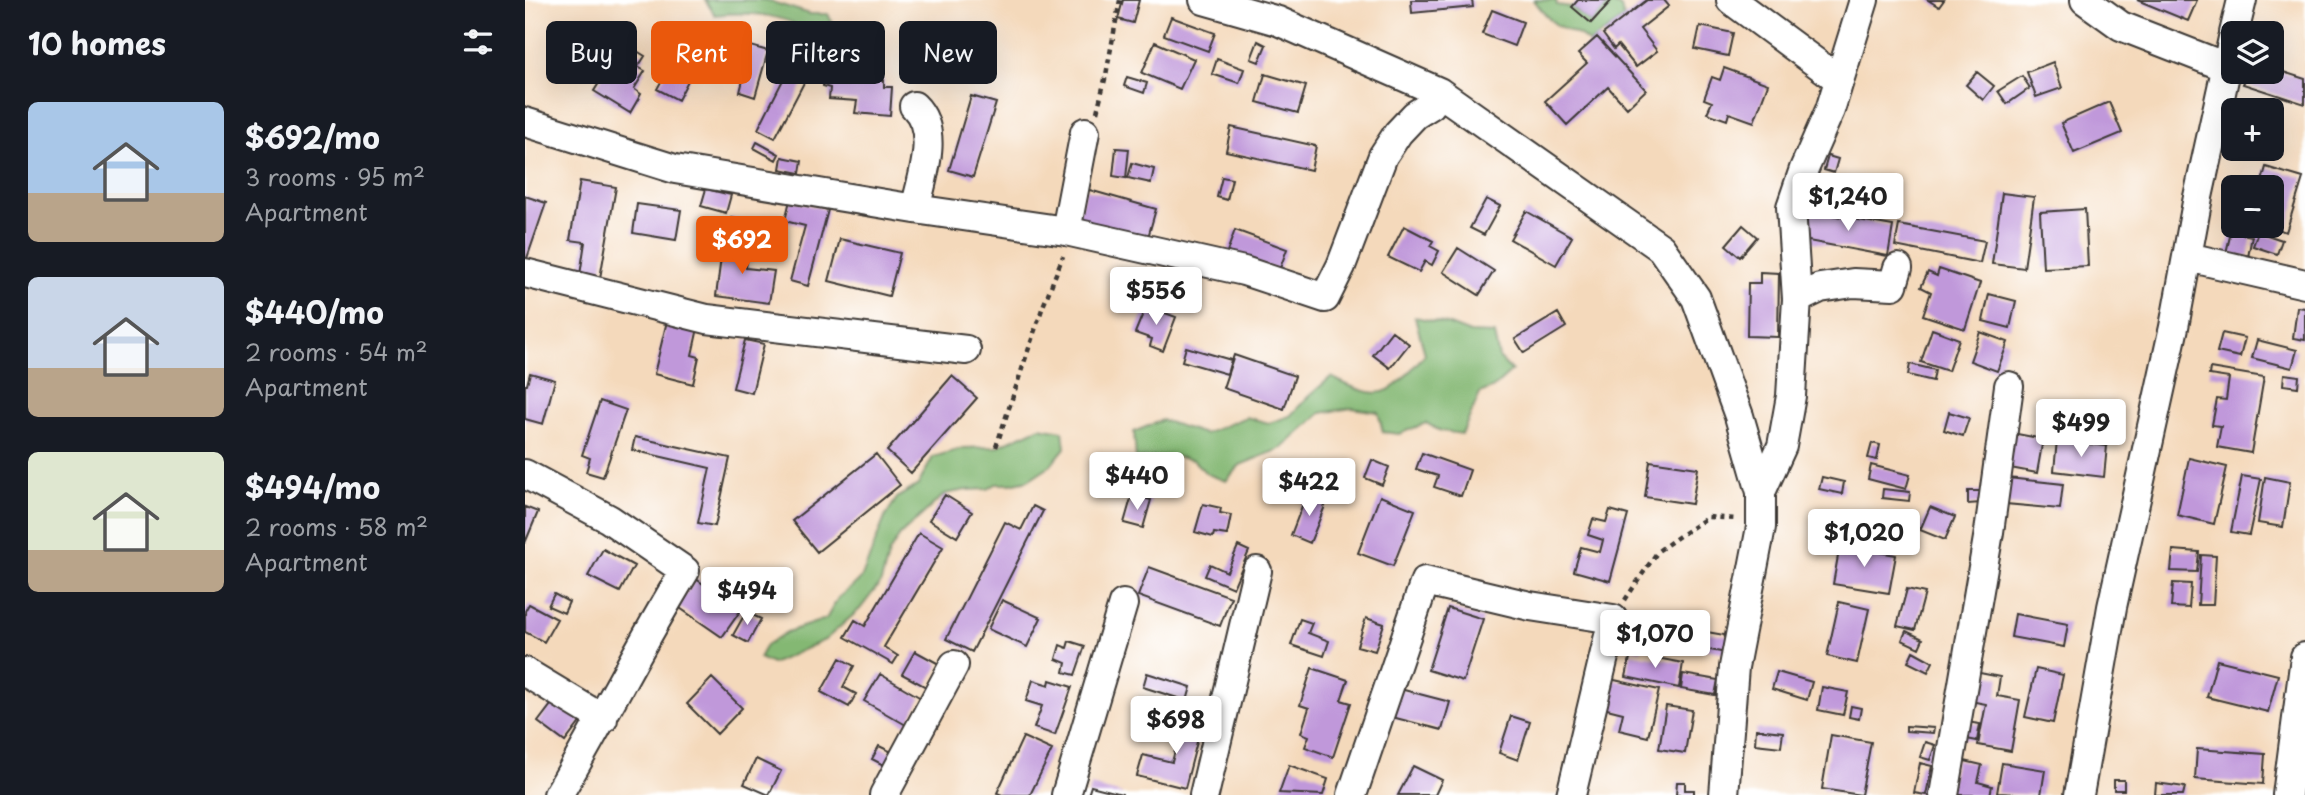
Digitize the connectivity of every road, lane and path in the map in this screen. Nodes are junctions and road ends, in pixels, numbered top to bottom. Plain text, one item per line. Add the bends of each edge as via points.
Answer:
1 (1120, 0) edge
2 (1204, 0) edge
3 (1731, 0) edge
4 (1864, 0) edge
5 (2085, 0) edge
6 (2242, 0) edge
7 (2237, 21) edge
8 (2221, 65) edge
9 (1838, 79) junction
10 (2223, 84) edge
11 (1439, 92) junction
12 (914, 106) dead end
13 (525, 122) edge
14 (1085, 132) joint
15 (915, 209) junction
16 (1066, 231) junction
17 (2188, 257) junction
18 (1898, 268) dead end
19 (525, 273) edge
20 (2305, 284) edge
21 (1797, 299) junction
22 (966, 350) dead end
23 (2010, 386) dead end
24 (996, 447) dead end
25 (525, 474) edge
26 (1761, 492) junction
27 (1761, 527) junction
28 (1257, 571) dead end
29 (1123, 604) dead end
30 (1613, 618) junction
31 (2305, 657) edge
32 (954, 665) dead end
33 (525, 672) edge
34 (603, 719) junction
35 (558, 795) edge
36 (884, 795) edge
37 (1066, 795) edge
38 (1205, 795) edge
39 (1352, 795) edge
40 (1571, 795) edge
41 (1724, 795) edge
42 (1944, 795) edge
43 (2079, 795) edge
44 (2287, 795) edge

1 - 14 path via 1097,112
2 - 11 street via 1278,21
3 - 9 street
4 - 9 street
5 - 8 street via 2121,26
6 - 7 street
9 - 21 street via 1791,207
10 - 17 street
11 - 16 street via 1431,105 1398,133 1383,156 1325,298 1244,271
11 - 26 street via 1661,248 1696,298
12 - 15 street via 924,116 927,137
13 - 15 street via 675,169
14 - 16 street
15 - 16 street
16 - 24 path via 1065,250
17 - 20 street
17 - 43 street via 2112,607
18 - 21 street via 1893,285 1853,283 1820,288
19 - 22 street via 707,318
21 - 26 street via 1791,396 1782,446
23 - 42 street
25 - 34 street via 609,519 685,570
26 - 27 street
27 - 30 path via 1734,518 1708,517 1658,551
27 - 41 street via 1734,667
28 - 38 street
29 - 37 street
30 - 39 street via 1530,606 1426,581
30 - 40 street
31 - 44 street
32 - 36 street
33 - 34 street
34 - 35 street

